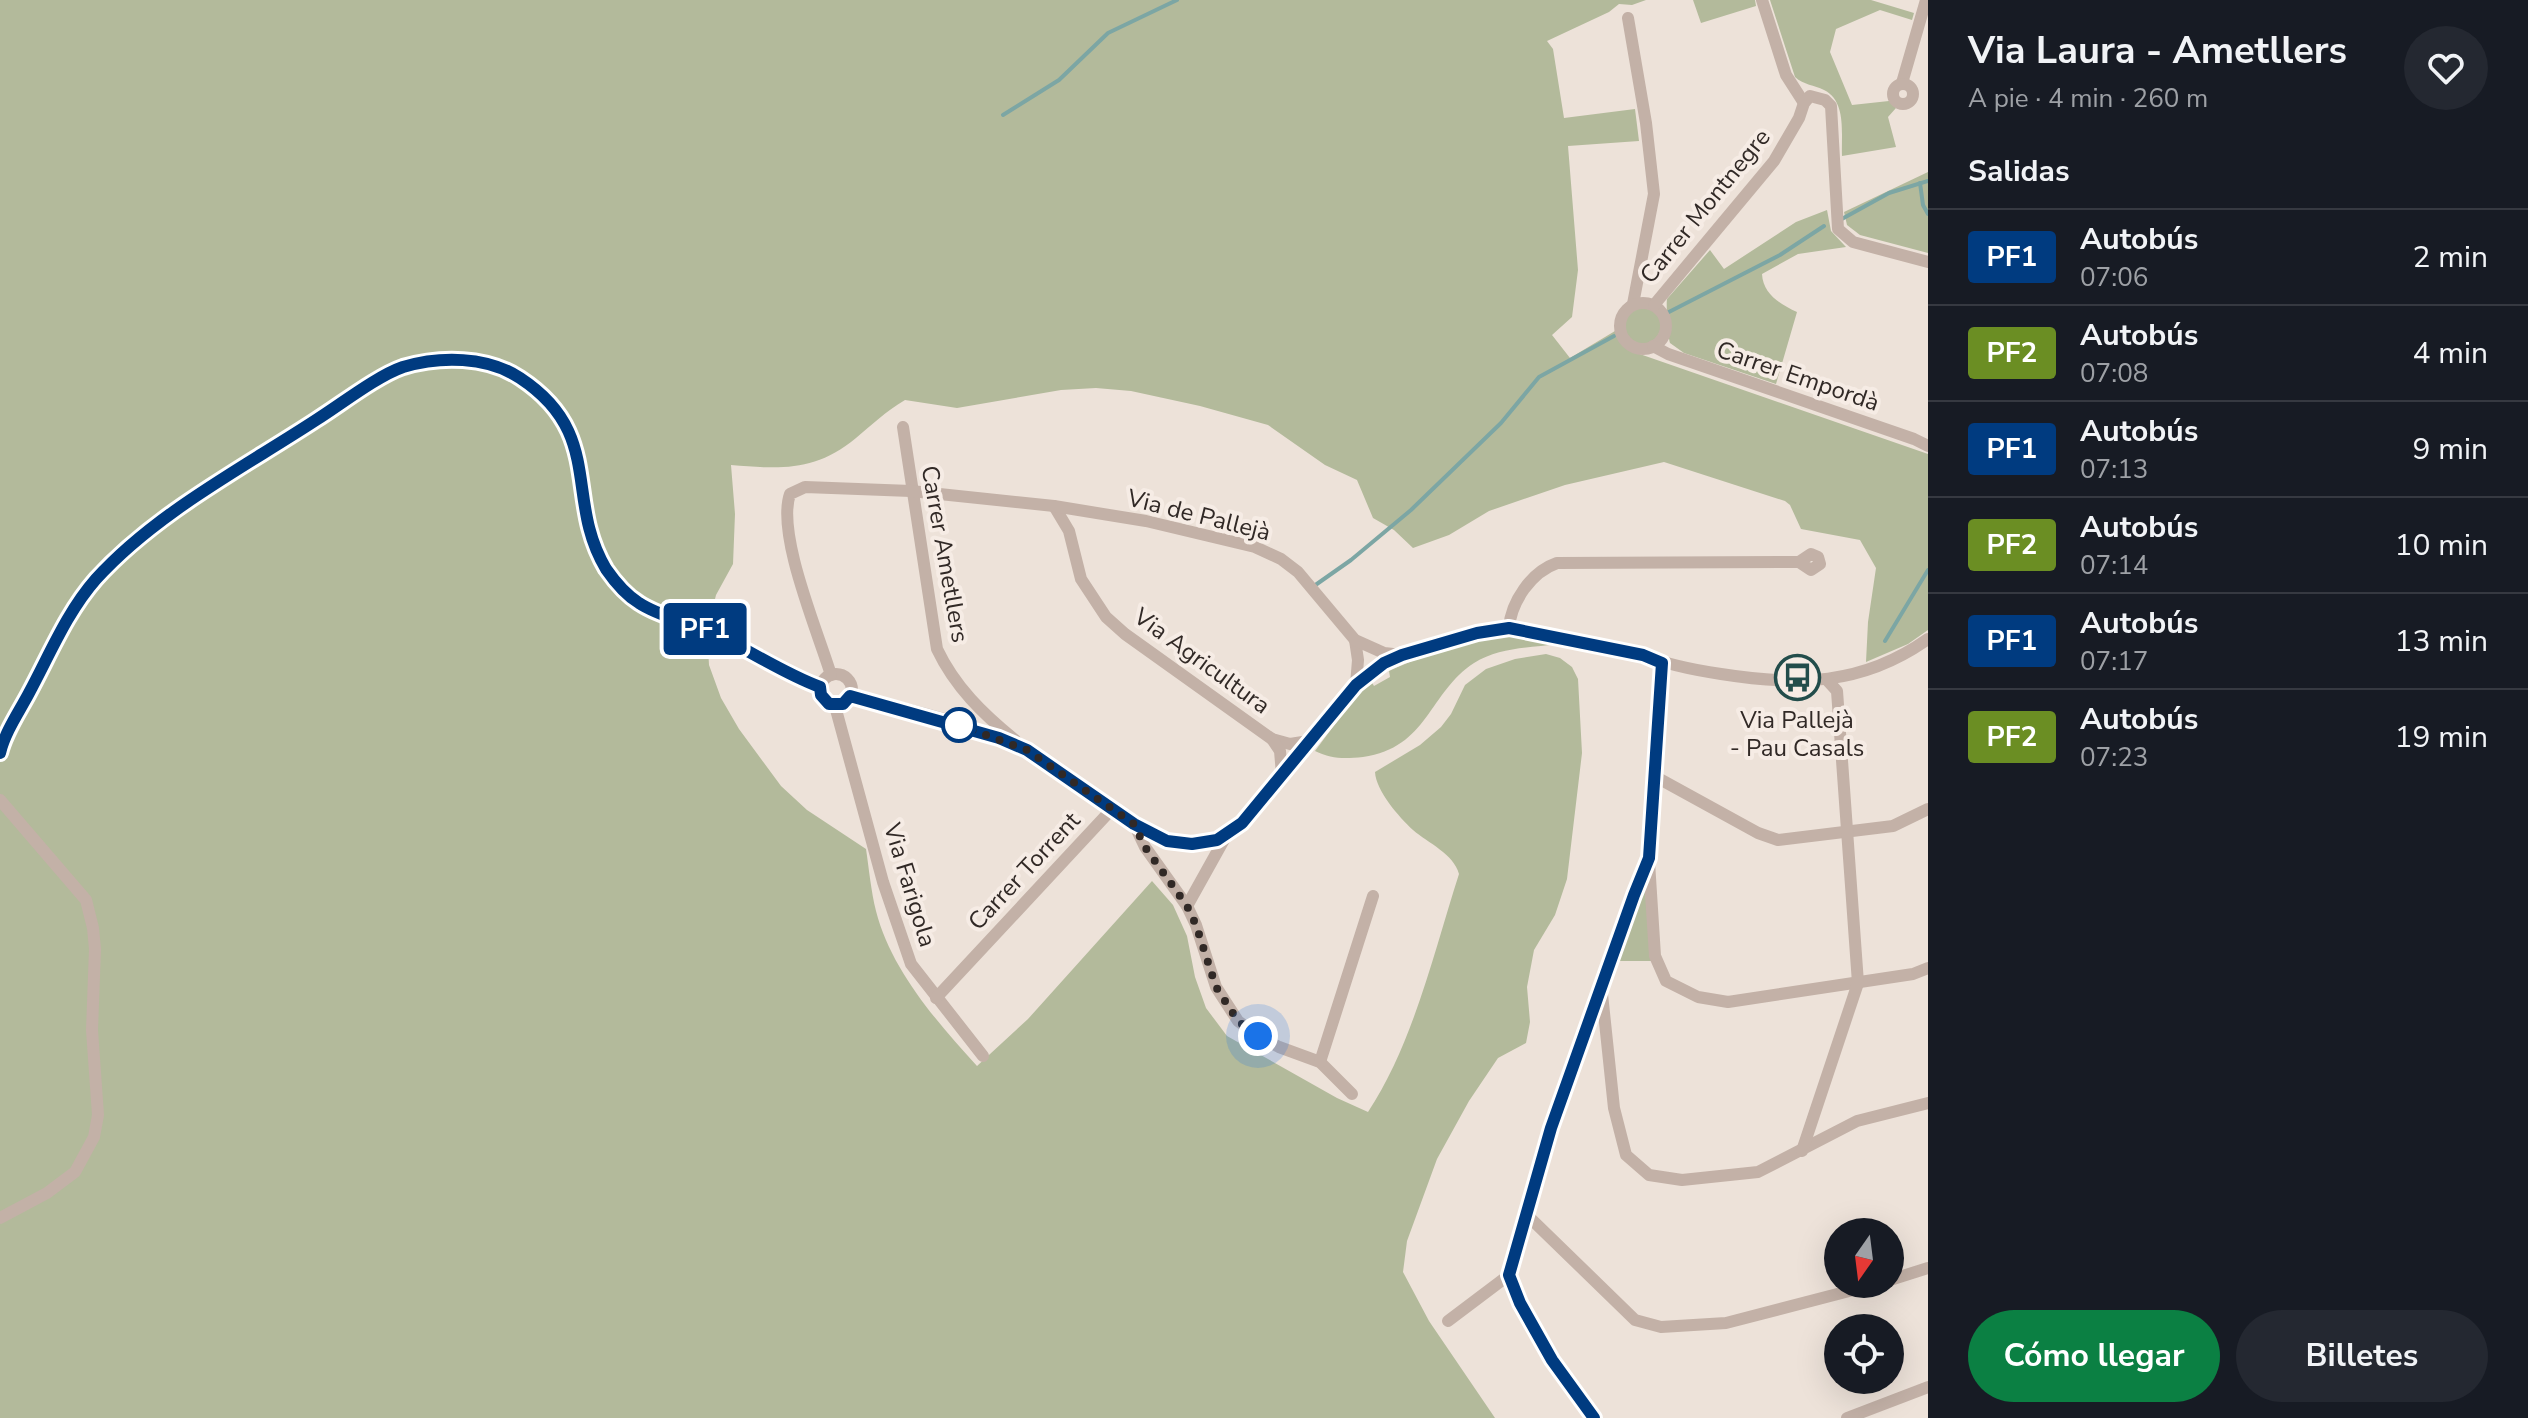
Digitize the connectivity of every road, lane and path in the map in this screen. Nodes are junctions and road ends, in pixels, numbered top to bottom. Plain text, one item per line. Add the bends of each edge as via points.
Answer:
1 (1762, 0) edge
2 (1926, 0) edge
3 (1628, 18) dead end
4 (1902, 83) dead end
5 (1804, 103) junction
6 (1928, 262) edge
7 (1633, 304) junction
8 (1654, 305) junction
9 (1653, 346) junction
10 (903, 427) dead end
11 (1928, 446) edge
12 (911, 491) junction
13 (1054, 506) junction
14 (1092, 514) junction
15 (1069, 531) junction
16 (1799, 562) dead end
17 (1509, 628) junction
18 (1928, 639) edge
19 (1355, 640) junction
20 (1402, 655) junction
21 (1662, 663) junction
22 (831, 675) junction
23 (1827, 680) junction
24 (1356, 685) junction
25 (820, 687) junction
26 (850, 696) junction
27 (835, 706) junction
28 (1272, 739) junction
29 (1309, 741) junction
30 (1027, 750) junction
31 (0, 753) edge
32 (1282, 774) junction
33 (1656, 777) junction
34 (0, 800) edge
35 (1112, 809) junction
36 (1928, 809) edge
37 (1134, 824) junction
38 (1849, 831) junction
39 (1227, 835) junction
40 (1649, 858) junction
41 (1373, 896) dead end
42 (1187, 906) junction
43 (1928, 968) edge
44 (1858, 983) junction
45 (1601, 991) junction
46 (936, 998) junction
47 (983, 1056) dead end
48 (1320, 1062) junction
49 (1352, 1094) dead end
50 (1928, 1103) edge
51 (1802, 1151) junction
52 (1526, 1214) junction
53 (0, 1218) edge
54 (1928, 1268) edge
55 (1509, 1275) junction
56 (1904, 1276) edge
57 (1824, 1298) edge
58 (1448, 1321) dead end
59 (1928, 1387) edge
60 (1594, 1418) edge
61 (1847, 1418) edge

1 - 5 street via 1786,75
2 - 4 street
3 - 7 street via 1654,194
5 - 6 street via 1810,96 1831,106 1838,229 1853,242
5 - 8 street, Carrer Montnegre via 1774,161
7 - 8 street
7 - 9 street via 1620,319 1622,336 1635,348
8 - 9 street via 1666,323 1665,333
9 - 11 street, Carrer Empordà
10 - 12 street, Carrer Ametllers
12 - 13 street, Via de Pallejà
12 - 22 street, Via de Pallejà via 805,487 790,494 785,516 794,560
12 - 30 street, Carrer Ametllers via 937,649 964,693
13 - 14 street, Via de Pallejà
13 - 15 street, Via Agricultura
14 - 15 street
14 - 19 street, Via de Pallejà via 1146,521 1268,552 1298,572
15 - 28 street, Via Agricultura via 1081,579 1106,617
16 - 17 street via 1557,563 1538,573 1514,604
17 - 20 street
17 - 21 street
18 - 23 street via 1887,662
19 - 20 street, Via de Pallejà
19 - 24 street
20 - 24 street
21 - 23 street via 1797,683
21 - 33 street
22 - 25 street
22 - 26 street via 846,678
23 - 38 street via 1837,691
24 - 29 street
25 - 27 street via 823,699
25 - 31 street via 717,635 641,605 621,589 595,549 579,457 554,408 520,378 496,366 458,359 428,361 400,368 364,389 130,545 74,606
26 - 27 street
26 - 30 street
27 - 46 street, Via Farigola via 911,964
28 - 29 street, Via Agricultura via 1290,744
28 - 32 street, Via Agricultura via 1280,751
29 - 32 street
30 - 35 street
32 - 39 street
33 - 38 street via 1778,840
33 - 40 street
34 - 53 street via 86,900 95,949 92,1051 98,1115 94,1137 75,1172
35 - 37 street
35 - 46 street, Carrer Torrent
36 - 38 street via 1893,826
37 - 39 street via 1158,837 1192,844
37 - 42 street
38 - 44 street
39 - 42 street
40 - 44 street via 1655,956 1666,981 1698,997 1728,1002
40 - 45 street
41 - 48 street
42 - 48 street via 1216,987 1238,1021 1279,1047
43 - 44 street
44 - 51 street
45 - 51 street via 1614,1108 1626,1155 1649,1175 1682,1180 1758,1172
45 - 52 street
46 - 47 street, Via Farigola
48 - 49 street
50 - 51 street via 1857,1121
52 - 55 street
52 - 57 street via 1635,1320 1661,1327 1726,1323
54 - 56 street
55 - 58 street
55 - 60 street via 1552,1360
59 - 61 street

